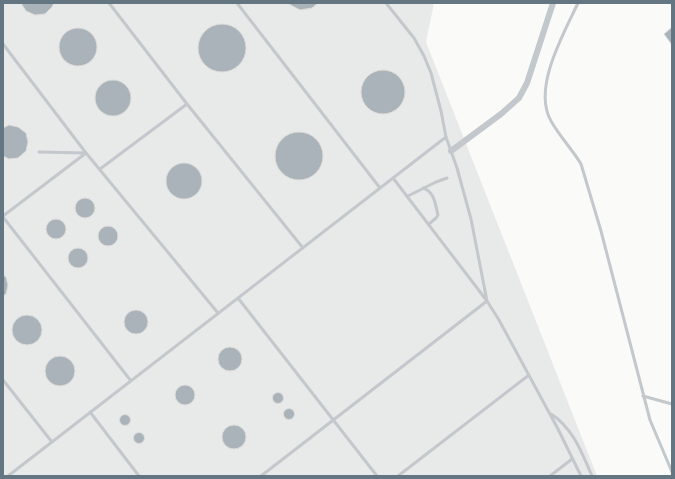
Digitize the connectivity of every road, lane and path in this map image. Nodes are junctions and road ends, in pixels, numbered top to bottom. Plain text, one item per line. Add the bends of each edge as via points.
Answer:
1 (109, 3) edge
2 (237, 3) edge
3 (386, 3) edge
4 (553, 3) edge
5 (578, 3) edge
6 (3, 44) edge
7 (187, 104) junction
8 (446, 137) junction
9 (451, 151) junction
10 (39, 152) dead end
11 (86, 153) junction
12 (100, 169) junction
13 (393, 178) junction
14 (447, 178) dead end
15 (380, 188) junction
16 (423, 188) junction
17 (408, 196) junction
18 (3, 217) edge
19 (429, 224) junction
20 (303, 248) junction
21 (238, 298) junction
22 (487, 301) junction
23 (218, 313) junction
24 (529, 376) junction
25 (3, 380) edge
26 (131, 381) junction
27 (643, 396) junction
28 (672, 404) edge
29 (90, 412) junction
30 (549, 413) junction
31 (333, 420) junction
32 (52, 442) junction
33 (572, 459) junction
34 (672, 472) edge
35 (8, 476) edge
36 (139, 476) edge
37 (261, 476) edge
38 (377, 476) edge
39 (398, 476) edge
40 (550, 476) edge
41 (580, 476) edge
42 (592, 476) edge

1 - 7 lane
2 - 15 lane
3 - 8 lane via 414,38 424,56 431,73
4 - 9 street via 527,83 519,98 502,114
5 - 27 lane via 550,67 545,97 546,109 550,120 581,164
6 - 11 lane
7 - 12 lane
7 - 20 lane
8 - 9 lane
8 - 13 lane
9 - 22 lane via 471,219
10 - 11 lane
11 - 12 lane
11 - 18 lane
12 - 23 lane
13 - 15 lane
13 - 17 lane
14 - 16 lane
15 - 20 lane
16 - 17 lane
16 - 19 lane via 432,193 438,214
17 - 19 lane
18 - 26 lane
19 - 22 lane
20 - 21 lane
21 - 23 lane
21 - 31 lane
22 - 24 lane
22 - 31 lane
23 - 26 lane
24 - 30 lane
24 - 39 lane
25 - 32 lane
26 - 29 lane
27 - 28 lane
27 - 34 lane via 650,420
29 - 32 lane
29 - 36 lane
30 - 33 lane
30 - 42 lane via 559,419 577,443
31 - 37 lane
31 - 38 lane
32 - 35 lane
33 - 40 lane
33 - 41 lane

